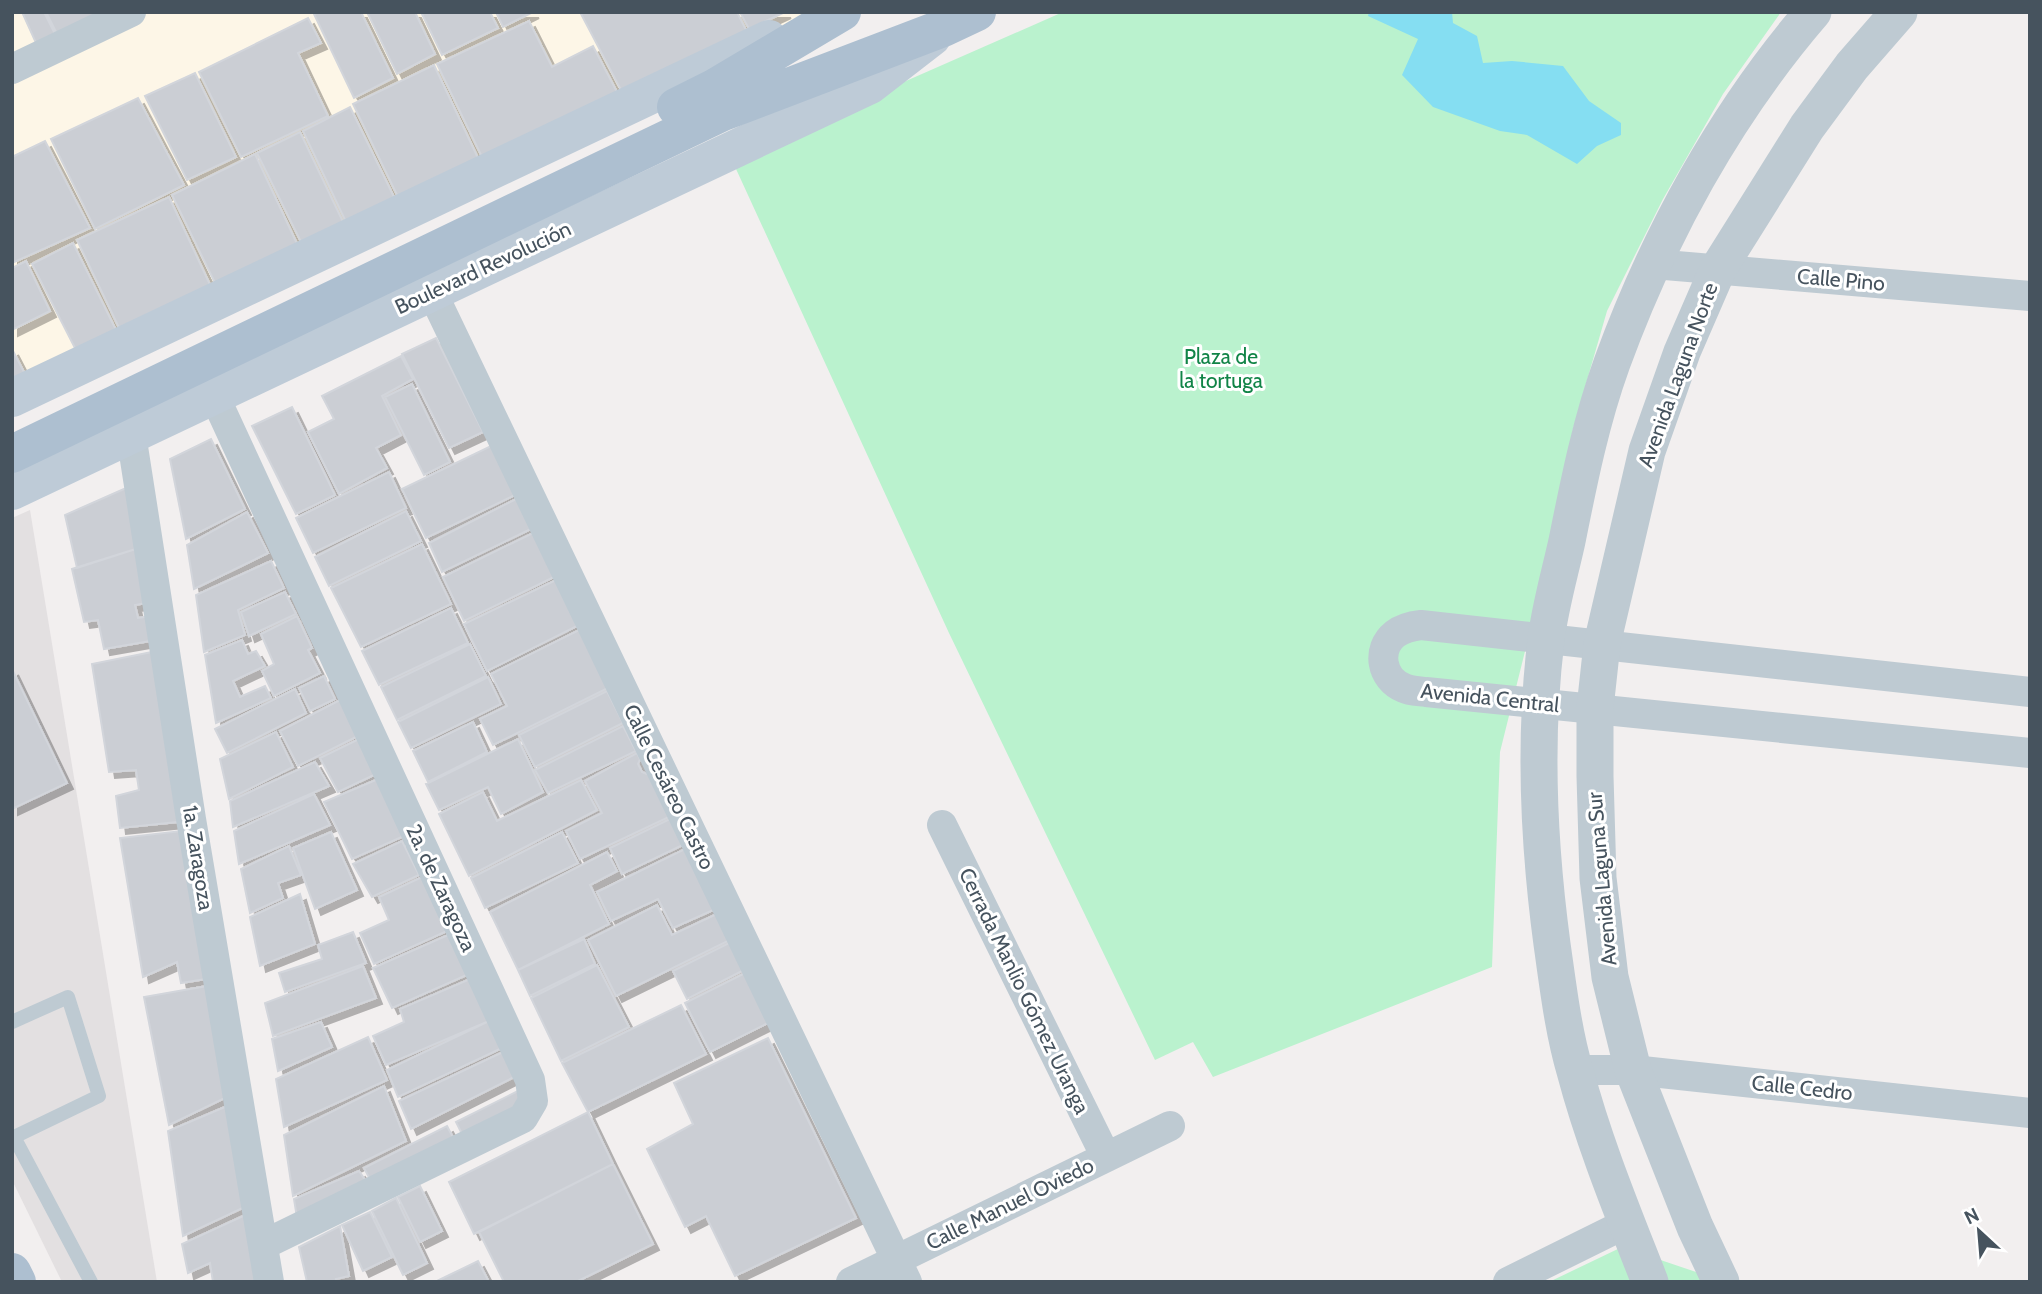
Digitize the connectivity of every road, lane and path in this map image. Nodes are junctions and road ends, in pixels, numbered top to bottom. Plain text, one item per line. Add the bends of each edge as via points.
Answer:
1 (131, 12) edge
2 (824, 12) edge
3 (842, 12) edge
4 (977, 12) edge
5 (1813, 12) edge
6 (1899, 12) edge
7 (943, 29) junction
8 (12, 69) edge
9 (718, 100) junction
10 (1653, 264) junction
11 (1718, 270) junction
12 (432, 292) junction
13 (2030, 296) edge
14 (214, 395) junction
15 (12, 398) edge
16 (12, 427) edge
17 (131, 434) junction
18 (12, 454) edge
19 (12, 491) edge
20 (1546, 638) junction
21 (1602, 644) junction
22 (2030, 692) edge
23 (1541, 703) junction
24 (1595, 708) junction
25 (2030, 754) edge
26 (942, 825) dead end
27 (12, 1022) edge
28 (1574, 1070) junction
29 (1633, 1070) junction
30 (2030, 1112) edge
31 (1170, 1126) dead end
32 (1106, 1157) junction
33 (1627, 1223) junction
34 (263, 1245) junction
35 (901, 1271) edge
36 (12, 1272) edge
37 (17, 1282) edge
38 (91, 1282) edge
39 (269, 1282) edge
40 (851, 1282) edge
41 (1508, 1282) edge
42 (1650, 1282) edge
43 (1721, 1282) edge

1 - 8 street
2 - 15 main road
3 - 9 main road, Boulevard Revolución
4 - 7 main road, Boulevard Revolución
5 - 10 street via 1734,118
6 - 11 street, Avenida Laguna Norte via 1807,127
7 - 9 main road, Boulevard Revolución
7 - 12 main road, Boulevard Revolución via 870,85
9 - 16 main road, Boulevard Revolución
9 - 18 main road, Boulevard Revolución
10 - 11 street, Calle Pino
10 - 20 street via 1612,364 1584,454
11 - 13 street, Calle Pino
11 - 21 street, Avenida Laguna Norte via 1682,352 1647,451
12 - 14 main road, Boulevard Revolución
12 - 35 street, Calle Cesáreo Castro
14 - 17 main road, Boulevard Revolución
14 - 34 street, 2a. de Zaragoza via 530,1080 533,1101 523,1118
17 - 19 main road, Boulevard Revolución
17 - 34 street, 1a. Zaragoza
20 - 21 street, Avenida Central
20 - 23 street
20 - 23 street, Avenida Central via 1408,627 1386,644 1383,662 1390,679 1404,688
21 - 22 street, Avenida Central
21 - 24 street, Avenida Laguna Norte
23 - 24 street, Avenida Central
23 - 28 street via 1544,883
24 - 25 street, Avenida Central
24 - 29 street, Avenida Laguna Sur via 1598,878 1610,977
26 - 32 street, Cerrada Manlio Gómez Uranga
27 - 38 lane via 68,997 99,1096 14,1136
28 - 29 street, Calle Cedro
28 - 33 street
29 - 30 street, Calle Cedro
29 - 43 street, Avenida Laguna Sur
31 - 32 street, Calle Manuel Oviedo
32 - 35 street, Calle Manuel Oviedo
33 - 41 street
33 - 42 street
34 - 39 street, 1a. Zaragoza
35 - 40 street, Calle Manuel Oviedo
36 - 37 main road

